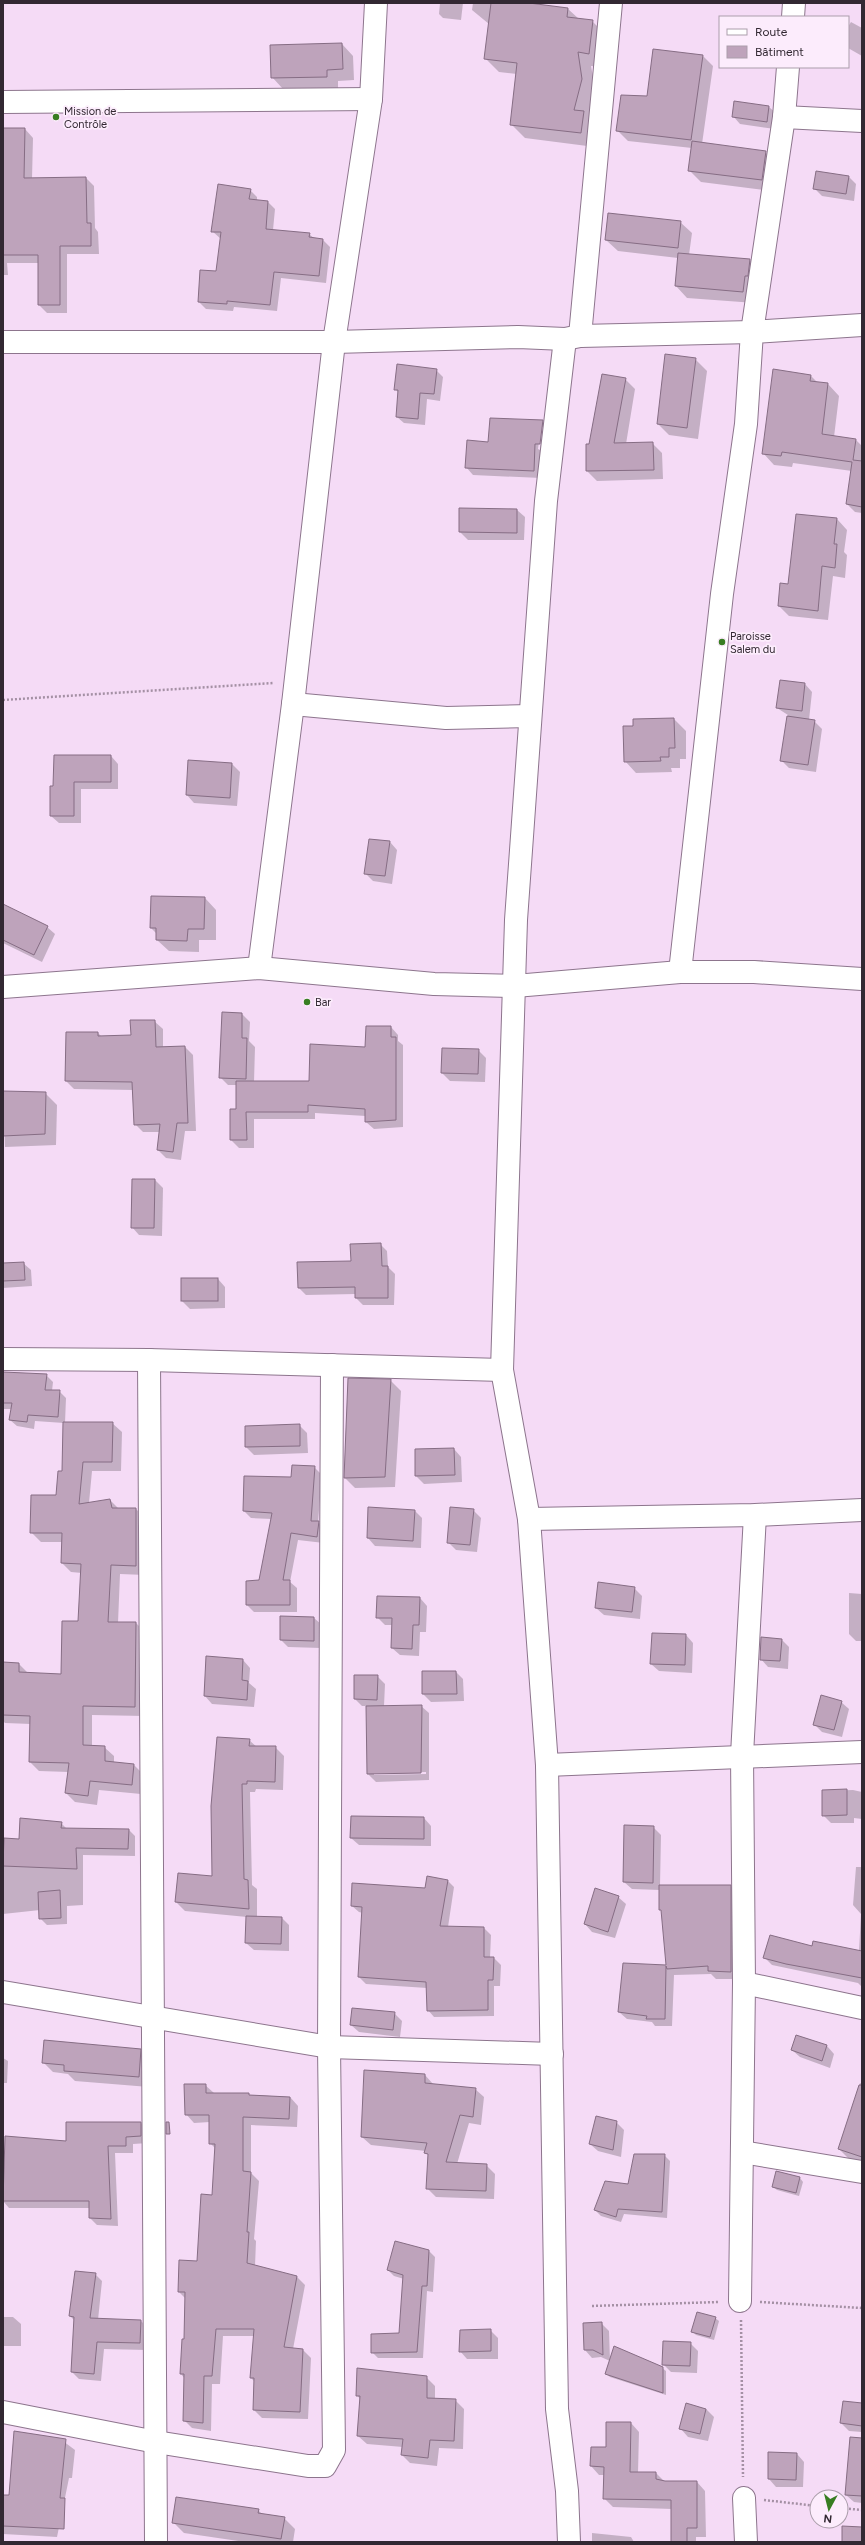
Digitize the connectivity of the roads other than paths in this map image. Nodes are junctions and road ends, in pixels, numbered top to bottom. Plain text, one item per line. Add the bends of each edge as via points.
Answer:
1 (376, 3) edge
2 (611, 3) edge
3 (794, 3) edge
4 (793, 16) edge
5 (788, 68) edge
6 (370, 99) junction
7 (3, 102) edge
8 (784, 117) junction
9 (862, 121) edge
10 (862, 325) edge
11 (752, 332) junction
12 (573, 337) junction
13 (3, 342) edge
14 (334, 342) junction
15 (293, 704) junction
16 (530, 716) junction
17 (259, 968) junction
18 (680, 972) junction
19 (862, 980) edge
20 (515, 986) junction
21 (3, 987) edge
22 (3, 1359) edge
23 (150, 1360) junction
24 (332, 1365) junction
25 (502, 1370) junction
26 (862, 1510) edge
27 (755, 1515) junction
28 (529, 1519) junction
29 (862, 1752) edge
30 (742, 1755) junction
31 (547, 1765) junction
32 (744, 1983) junction
33 (3, 1992) edge
34 (862, 2008) edge
35 (152, 2017) junction
36 (329, 2047) junction
37 (552, 2054) junction
38 (742, 2152) junction
39 (862, 2172) edge
40 (740, 2301) road end
41 (3, 2412) edge
42 (156, 2442) junction
43 (744, 2498) road end
44 (156, 2542) edge
45 (570, 2542) edge
46 (746, 2542) edge

1 - 6 street
2 - 12 street
3 - 4 street
5 - 8 street
6 - 7 street
6 - 14 street
8 - 9 street
8 - 11 street
10 - 11 street
11 - 12 street
11 - 18 street via 746,424 722,594
12 - 14 street
12 - 16 street via 546,501
13 - 14 street
14 - 15 street
15 - 16 street via 446,718
15 - 17 street
16 - 20 street via 516,920
17 - 20 street via 434,984
17 - 21 street
18 - 19 street via 754,972
18 - 20 street
20 - 25 street
22 - 23 street
23 - 24 street
23 - 35 street
24 - 25 street
24 - 36 street
25 - 28 street
26 - 27 street
27 - 28 street
27 - 30 street
28 - 31 street
29 - 30 street
30 - 31 street
30 - 32 street
31 - 37 street
32 - 34 street
32 - 38 street
33 - 35 street
35 - 36 street
35 - 42 street
36 - 37 street
36 - 42 street via 334,2450 325,2466 308,2466
37 - 45 street via 557,2409
38 - 39 street
38 - 40 street
41 - 42 street
42 - 44 street
43 - 46 street

